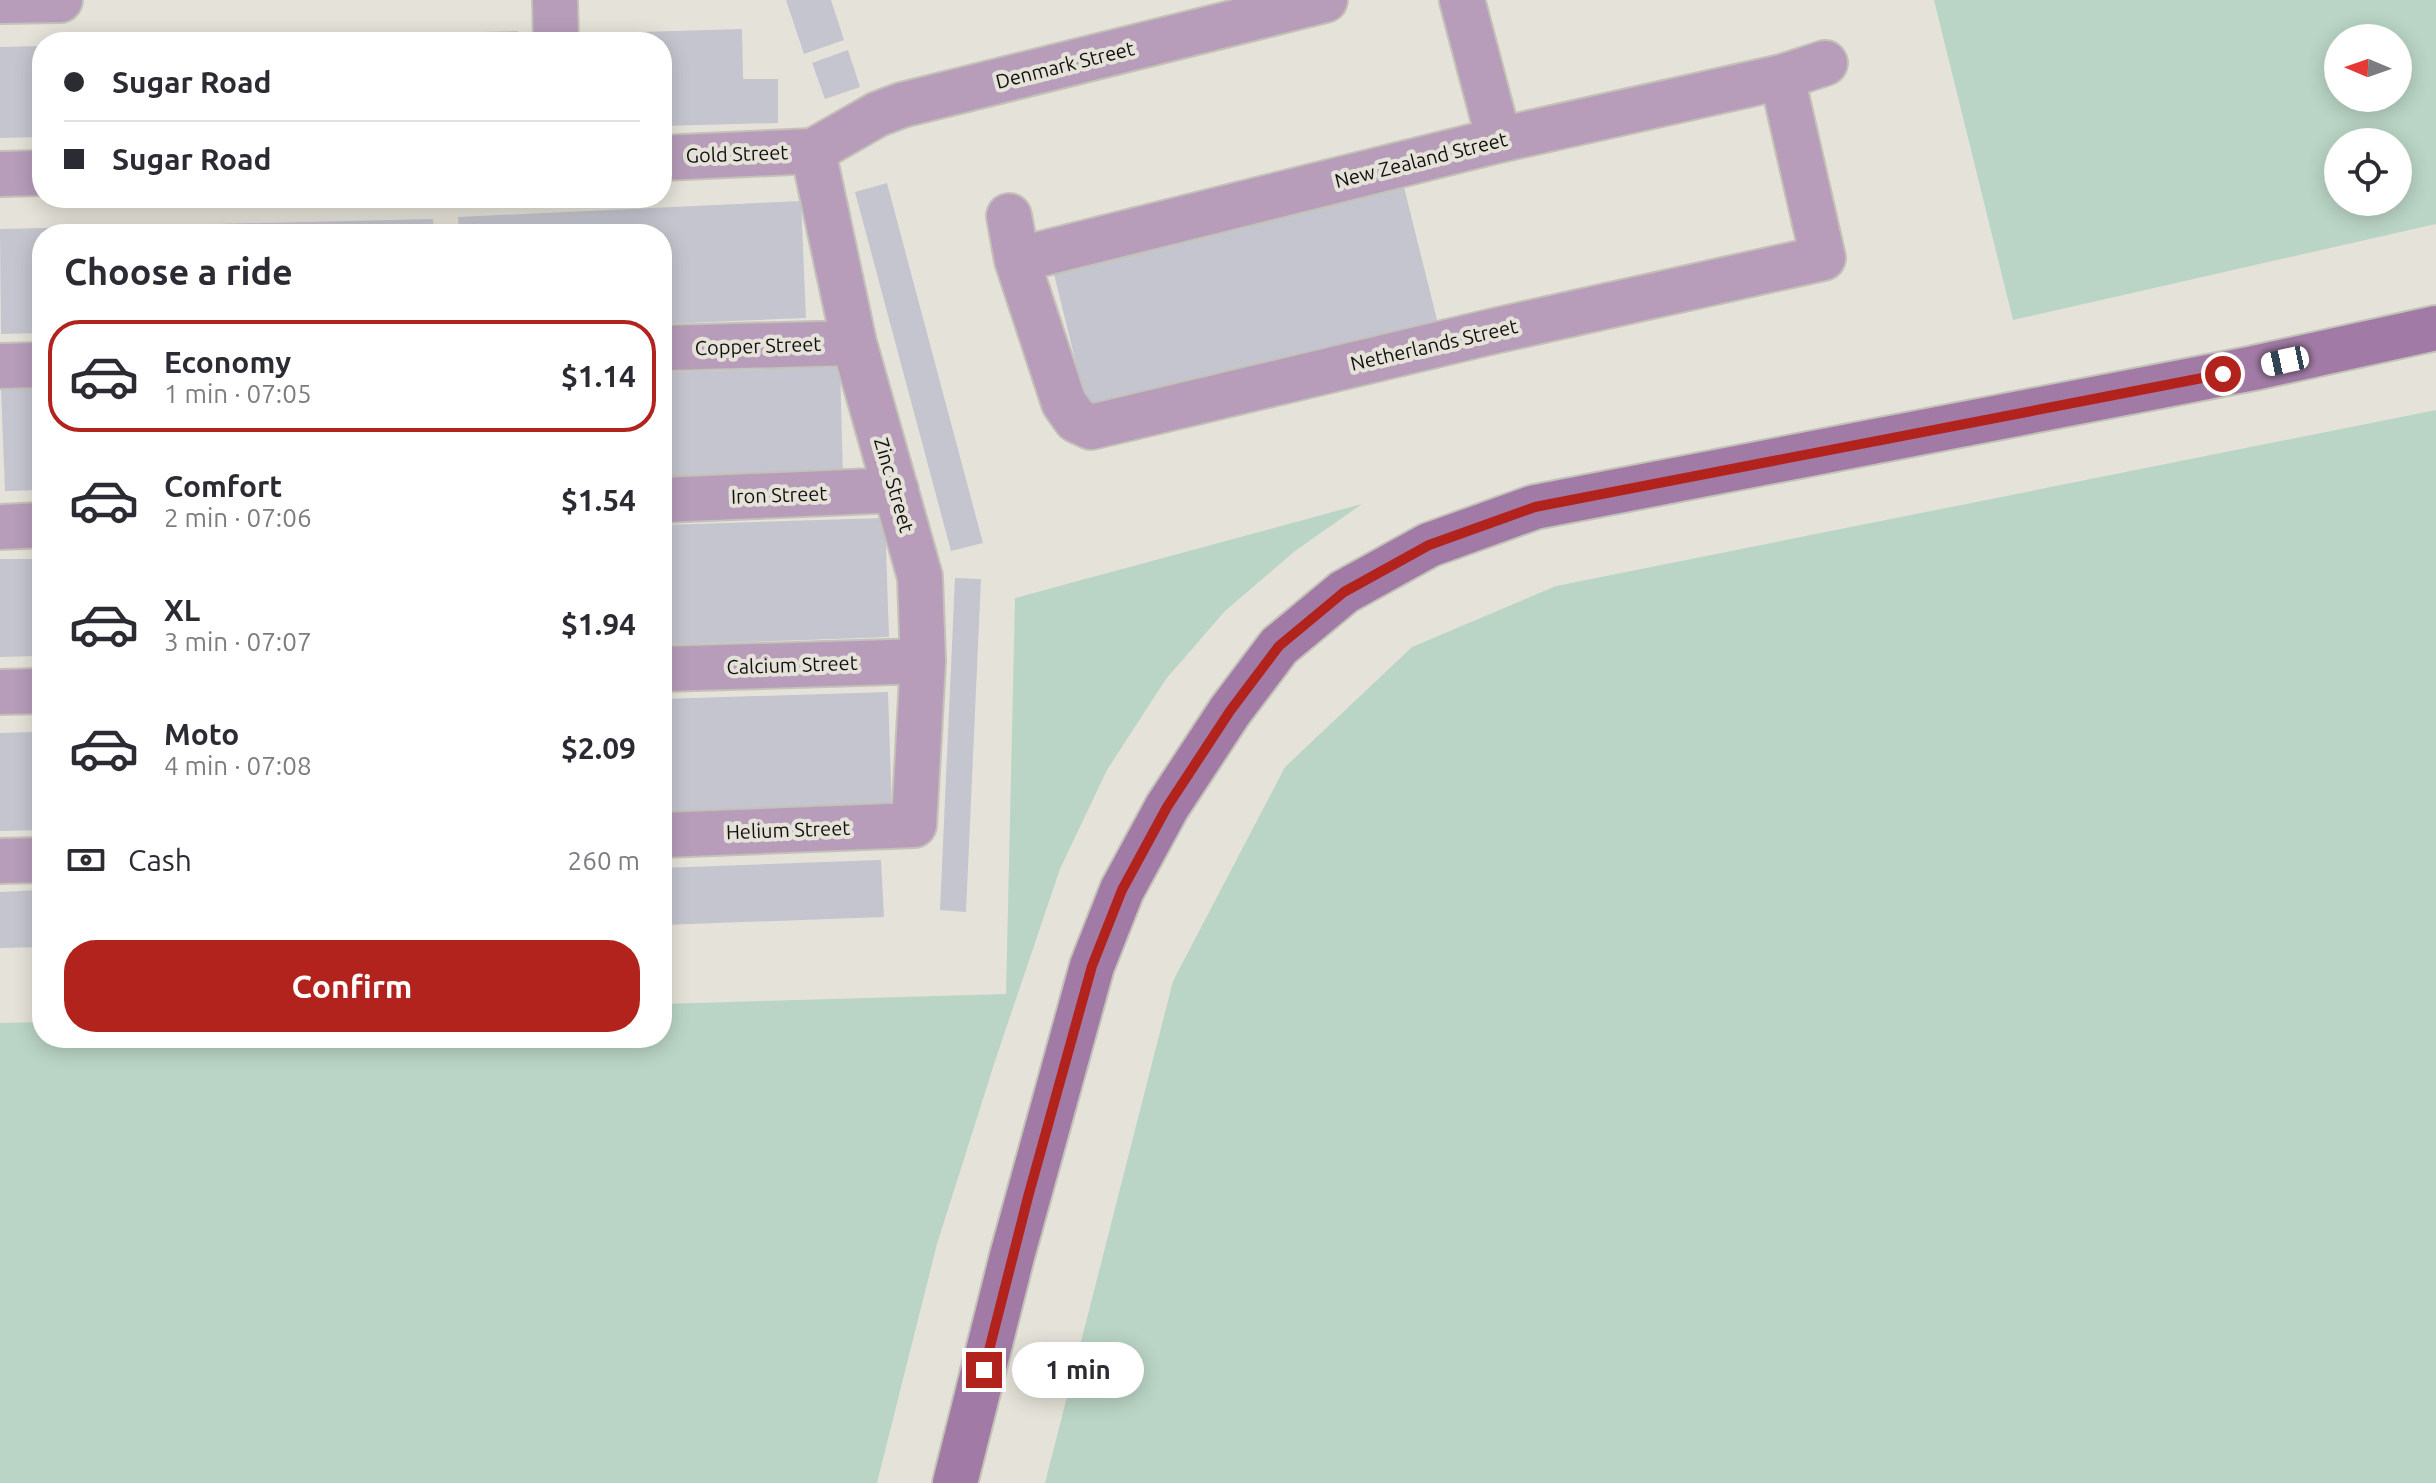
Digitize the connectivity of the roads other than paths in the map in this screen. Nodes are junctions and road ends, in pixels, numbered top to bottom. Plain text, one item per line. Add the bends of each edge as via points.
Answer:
1 (60, 0) edge
2 (555, 0) edge
3 (1325, 0) edge
4 (1462, 0) edge
5 (0, 1) edge
6 (556, 32) edge
7 (1825, 63) dead end
8 (1782, 77) junction
9 (1499, 140) junction
10 (813, 151) junction
11 (672, 158) edge
12 (32, 173) edge
13 (0, 174) edge
14 (1009, 216) dead end
15 (1017, 260) junction
16 (2436, 328) edge
17 (854, 343) junction
18 (672, 348) edge
19 (32, 365) edge
20 (0, 366) edge
21 (896, 490) junction
22 (672, 500) edge
23 (32, 525) edge
24 (0, 527) edge
25 (923, 661) junction
26 (672, 669) edge
27 (32, 691) edge
28 (0, 692) edge
29 (914, 825) joint
30 (672, 835) edge
31 (32, 860) edge
32 (0, 861) edge
33 (955, 1483) edge

1 - 5 street
2 - 6 street
3 - 10 street, Denmark Street via 902,105
4 - 9 street
7 - 8 street, New Zealand Street
8 - 9 street, New Zealand Street
8 - 15 street, Netherlands Street via 1823,258 1091,427 1076,420 1064,403
9 - 15 street, New Zealand Street
10 - 11 street, Gold Street
10 - 17 street, Zinc Street
12 - 13 street
14 - 15 street, Netherlands Street
16 - 33 main road via 1535,507 1429,545 1344,592 1279,646 1230,711 1167,807 1122,890 1092,966 1063,1066
17 - 18 street, Copper Street
17 - 21 street, Zinc Street
19 - 20 street
21 - 22 street, Iron Street
21 - 25 street, Zinc Street via 920,577
23 - 24 street
25 - 26 street, Calcium Street
25 - 29 street, Zinc Street
27 - 28 street
29 - 30 street, Helium Street
31 - 32 street

